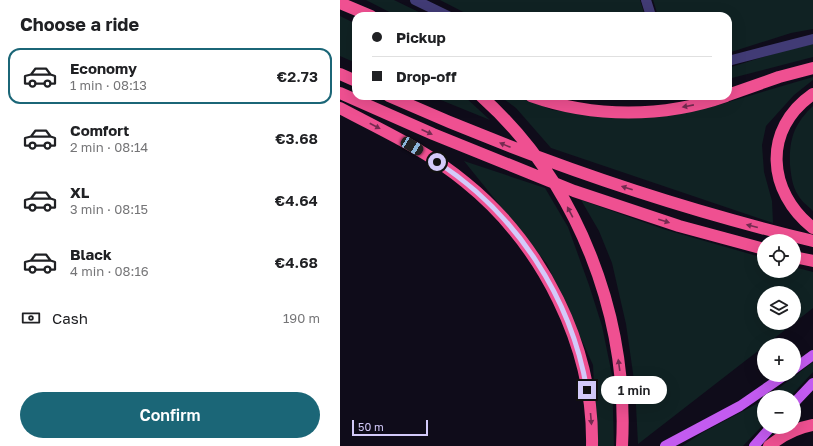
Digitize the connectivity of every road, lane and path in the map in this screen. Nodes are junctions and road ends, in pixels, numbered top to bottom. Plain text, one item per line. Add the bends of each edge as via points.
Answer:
1 (415, 0) edge
2 (646, 0) edge
3 (340, 3) edge
4 (361, 12) edge
5 (440, 12) edge
6 (650, 12) edge
7 (813, 38) edge
8 (732, 60) edge
9 (813, 68) edge
10 (340, 74) edge
11 (352, 79) edge
12 (340, 93) edge
13 (732, 94) edge
14 (813, 94) edge
15 (352, 98) edge
16 (356, 100) edge
17 (398, 100) edge
18 (485, 100) edge
19 (543, 100) edge
20 (713, 100) edge
21 (340, 108) edge
22 (813, 228) edge
23 (813, 241) edge
24 (757, 247) edge
25 (801, 258) edge
26 (813, 261) edge
27 (813, 355) edge
28 (801, 364) edge
29 (775, 382) edge
30 (813, 383) edge
31 (801, 396) edge
32 (813, 425) edge
33 (765, 434) edge
34 (592, 446) edge
35 (622, 446) edge
36 (665, 446) edge
37 (754, 446) edge
38 (769, 446) edge

1 - 5 lane
2 - 6 lane
3 - 4 highway
7 - 8 lane
9 - 13 highway
10 - 11 highway
12 -> 15 highway
14 - 22 highway via 797,107 789,118 779,140 776,162 780,183 787,199 794,210
16 -> 24 highway via 439,137 574,191 672,224
23 -> 17 highway via 737,222 606,182 518,150
35 -> 18 highway via 622,396 614,334 603,289 587,247 551,179 521,138
20 -> 19 highway via 672,109 635,113 568,106
21 -> 34 highway via 446,167 488,202 515,232 551,285 572,335 586,382
25 - 26 highway
27 - 28 main road
29 - 36 main road via 740,406
30 - 31 main road
32 - 38 highway via 798,428
33 - 37 main road

